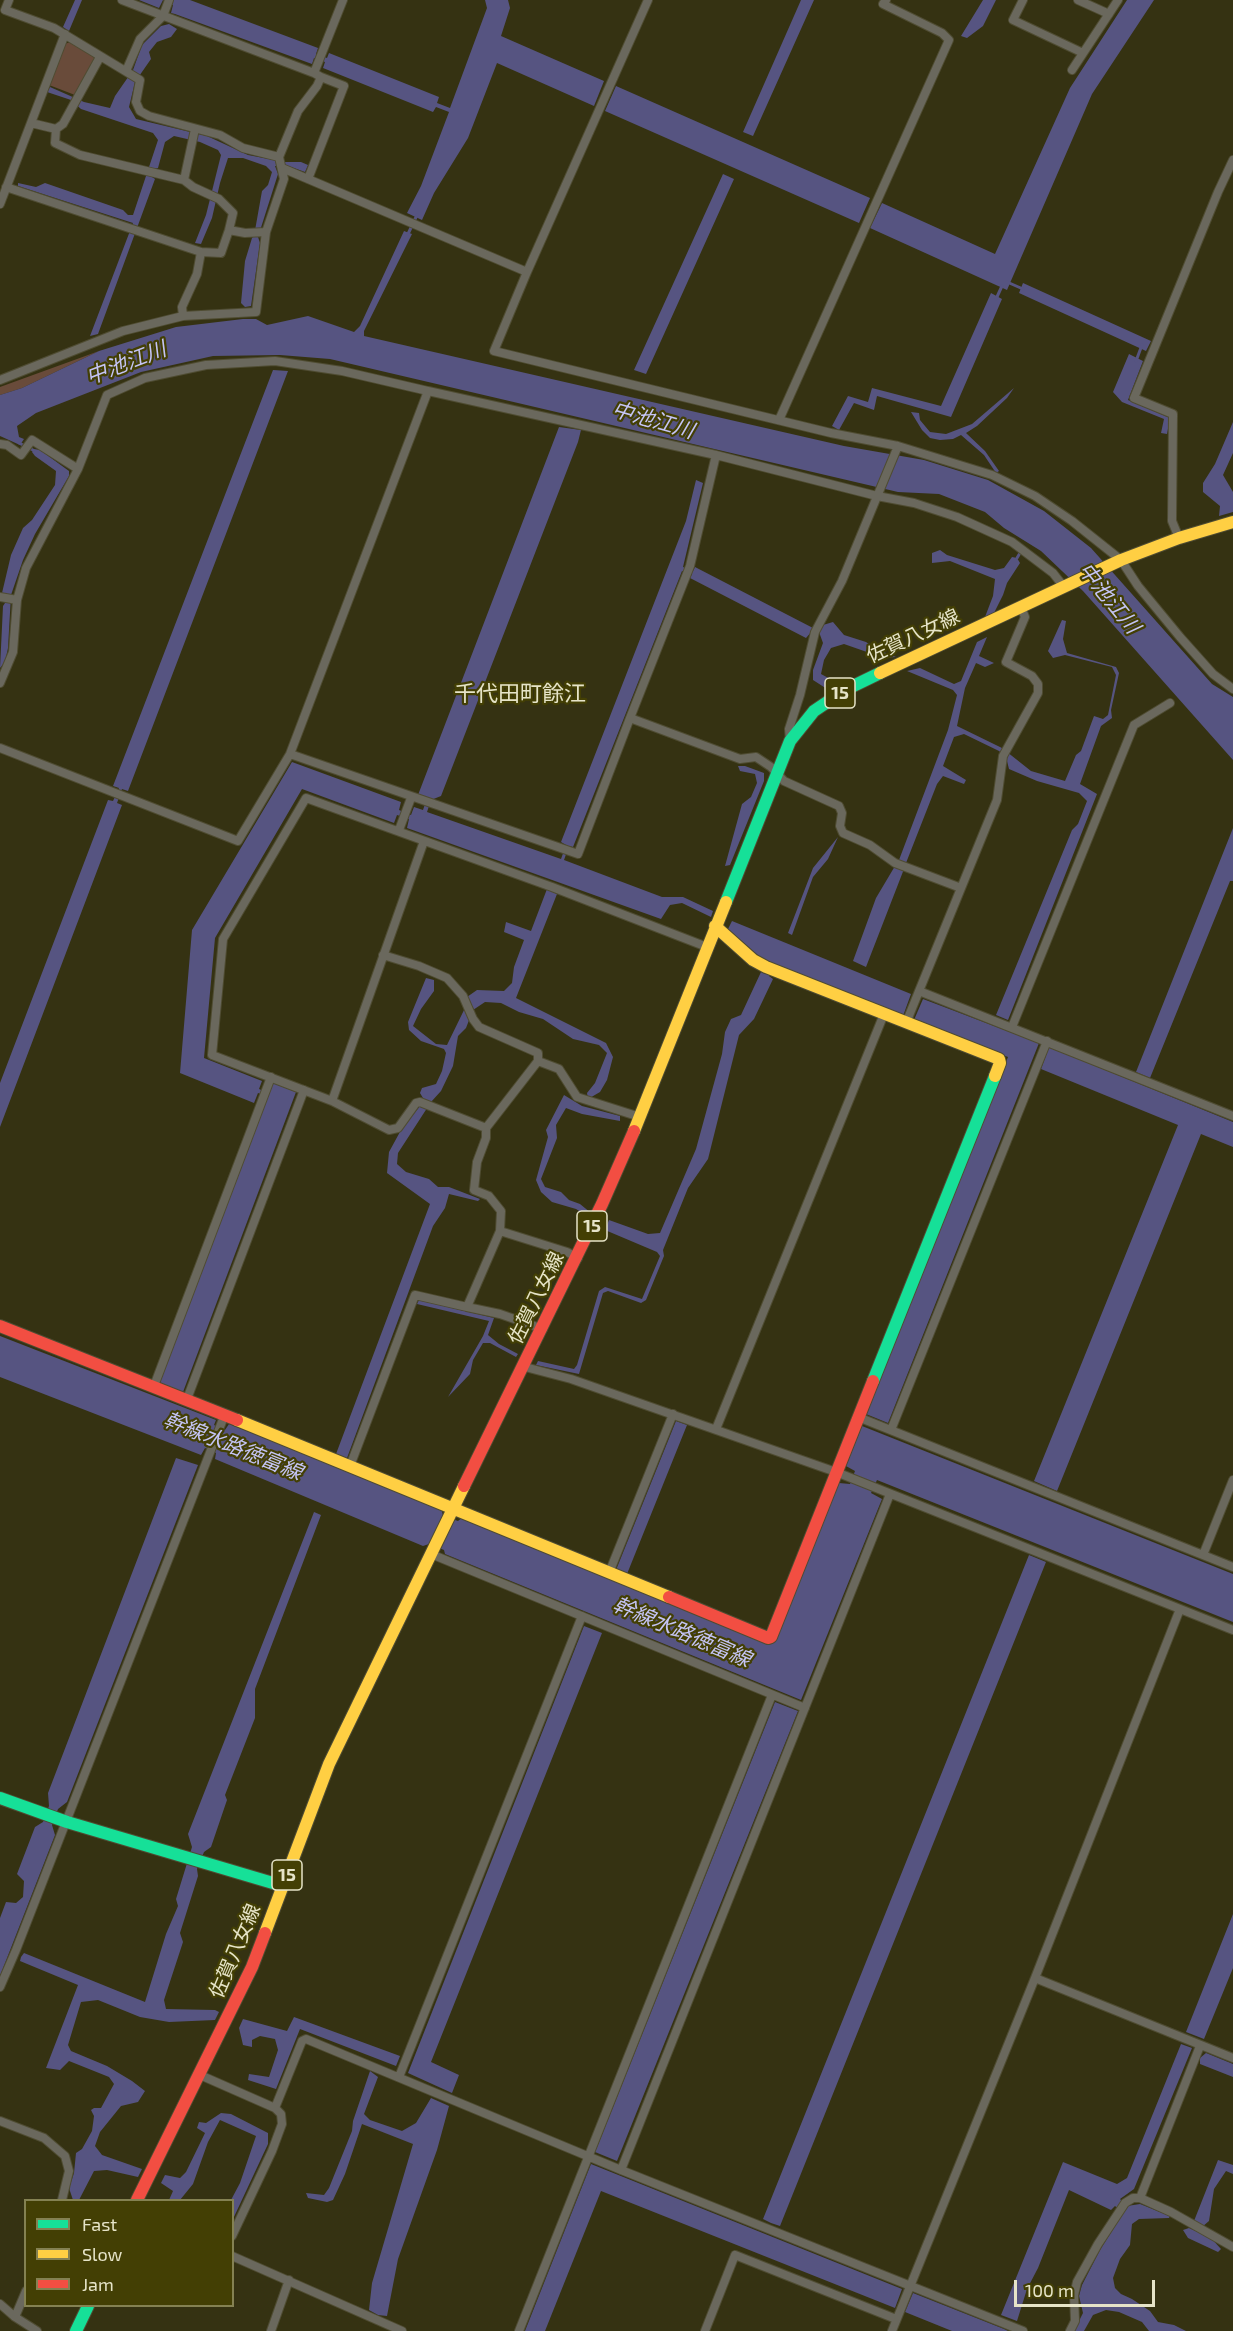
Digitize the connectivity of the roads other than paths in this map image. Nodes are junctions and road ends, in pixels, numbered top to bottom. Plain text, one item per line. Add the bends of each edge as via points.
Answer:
1 (9, 0) edge
2 (122, 0) edge
3 (343, 0) edge
4 (648, 0) edge
5 (886, 0) edge
6 (1023, 0) edge
7 (1078, 0) edge
8 (1118, 0) edge
9 (168, 2) edge
10 (1109, 14) junction
11 (163, 16) junction
12 (65, 34) junction
13 (1083, 53) junction
14 (99, 57) junction
15 (1072, 70) dead end
16 (128, 72) junction
17 (317, 75) junction
18 (31, 123) junction
19 (56, 129) junction
20 (195, 129) junction
21 (279, 157) junction
22 (1233, 160) edge
23 (282, 168) junction
24 (308, 179) junction
25 (184, 180) junction
26 (6, 187) junction
27 (0, 204) edge
28 (229, 230) junction
29 (260, 233) junction
30 (201, 252) junction
31 (527, 272) junction
32 (183, 316) junction
33 (0, 380) edge
34 (428, 391) junction
35 (779, 420) junction
36 (0, 444) edge
37 (898, 447) junction
38 (716, 455) junction
39 (78, 469) junction
40 (877, 496) junction
41 (1233, 522) edge
42 (1179, 538) junction
43 (1118, 562) junction
44 (1067, 585) junction
45 (8, 598) edge
46 (1021, 607) junction
47 (0, 683) edge
48 (1233, 689) edge
49 (1170, 703) dead end
50 (630, 718) junction
51 (790, 741) junction
52 (0, 748) edge
53 (290, 754) junction
54 (776, 772) junction
55 (411, 798) junction
56 (399, 830) junction
57 (424, 841) junction
58 (961, 888) junction
59 (715, 926) junction
60 (707, 947) junction
61 (383, 955) junction
62 (919, 991) junction
63 (884, 1014) junction
64 (906, 1023) junction
65 (1012, 1027) junction
66 (1047, 1041) junction
67 (538, 1061) junction
68 (271, 1077) junction
69 (304, 1090) junction
70 (332, 1101) junction
71 (1233, 1116) edge
72 (640, 1117) junction
73 (486, 1128) junction
74 (500, 1231) junction
75 (578, 1258) junction
76 (467, 1307) junction
77 (0, 1326) edge
78 (543, 1329) junction
79 (525, 1367) junction
80 (154, 1386) junction
81 (187, 1399) junction
82 (673, 1414) junction
83 (858, 1417) junction
84 (223, 1418) junction
85 (716, 1429) junction
86 (891, 1430) junction
87 (350, 1466) junction
88 (842, 1474) junction
89 (1233, 1480) edge
90 (890, 1494) junction
91 (450, 1512) junction
92 (432, 1551) junction
93 (1203, 1555) junction
94 (1233, 1567) edge
95 (609, 1573) junction
96 (1180, 1609) junction
97 (582, 1616) junction
98 (1233, 1630) edge
99 (772, 1695) junction
100 (805, 1708) junction
101 (0, 1798) edge
102 (63, 1821) junction
103 (283, 1886) junction
104 (1035, 1978) junction
105 (0, 1986) edge
106 (1193, 2043) junction
107 (1233, 2058) edge
108 (200, 2075) junction
109 (399, 2077) junction
110 (276, 2108) junction
111 (0, 2121) edge
112 (588, 2156) junction
113 (621, 2170) junction
114 (1140, 2198) junction
115 (61, 2199) edge
116 (138, 2199) edge
117 (234, 2232) edge
118 (1233, 2247) edge
119 (234, 2257) edge
120 (289, 2280) junction
121 (910, 2285) junction
122 (24, 2296) edge
123 (0, 2304) edge
124 (88, 2307) edge
125 (15, 2317) junction
126 (896, 2319) junction
127 (395, 2330) edge
128 (37, 2331) edge
129 (76, 2331) edge
130 (271, 2331) edge
131 (519, 2331) edge
132 (705, 2331) edge
133 (892, 2331) edge
134 (1023, 2331) edge
135 (1070, 2331) edge

1 - 12 street via 5,10
2 - 11 street
3 - 17 street via 320,57
4 - 31 street
5 - 35 street via 884,4 949,40
6 - 13 street via 1013,20
7 - 10 street
8 - 10 street
9 - 11 street
10 - 13 street
11 - 16 street via 140,39
11 - 17 street
12 - 14 street
12 - 18 street
13 - 15 street
14 - 16 street
14 - 19 street via 63,124
16 - 20 street via 140,80 136,102 140,111
17 - 21 street via 317,86 298,111
17 - 24 street via 344,86
18 - 19 street
18 - 26 street
19 - 25 street via 55,143 80,155
20 - 21 street
20 - 25 street
21 - 23 street
22 - 42 street via 1134,398 1173,414 1172,521
23 - 24 street
23 - 29 street via 284,179
24 - 31 street
25 - 28 street via 215,197 233,213
26 - 27 street
26 - 30 street
28 - 29 street
28 - 30 street via 221,253
29 - 32 street via 256,312
30 - 32 street via 197,274 182,307
31 - 35 street via 494,351
32 - 33 street via 123,331
34 - 38 street
34 - 39 street via 342,371 275,361 206,365 145,378 107,395
34 - 53 street
35 - 37 street
36 - 39 street via 21,455 32,440
37 - 40 street
37 - 43 street via 992,474 1035,496 1072,521
38 - 40 street
38 - 50 street via 690,566
39 - 45 street
40 - 44 street via 957,517 1012,542
40 - 51 street via 842,581 816,630 789,729
41 - 42 main road, 15
42 - 43 main road, 15
43 - 44 main road, 15
43 - 48 street via 1213,674
44 - 46 main road, 佐賀八女線 / 15
45 - 47 street via 14,652
46 - 51 main road, 佐賀八女線 / 15 via 845,690 814,711
46 - 58 street via 1025,617 1006,662 1032,676 1038,693 1005,752 997,800
49 - 65 street via 1134,725
50 - 54 street via 740,759 756,757
50 - 55 street via 578,854
51 - 54 main road, 佐賀八女線 / 15
52 - 53 street via 238,841
53 - 55 street
54 - 58 street via 784,782 839,806 843,833 896,863
54 - 59 main road, 佐賀八女線 / 15
55 - 56 street
56 - 57 street
56 - 68 street via 306,798 223,939 212,1055
57 - 60 street
57 - 61 street
58 - 62 street
59 - 60 main road, 佐賀八女線 / 15
59 - 63 main road via 753,960
60 - 72 main road, 佐賀八女線 / 15
61 - 67 street via 447,978 463,996 479,1027 538,1053
61 - 70 street
62 - 64 street
62 - 65 street
63 - 64 main road
63 - 85 street
64 - 83 main road via 999,1059 1000,1063
65 - 66 street
66 - 71 street
66 - 86 street
67 - 72 street via 559,1069 577,1097
67 - 73 street
68 - 69 street
68 - 80 street
69 - 70 street
69 - 81 street
70 - 73 street via 389,1130 398,1128 420,1102
72 - 75 main road, 佐賀八女線 / 15
73 - 74 street via 474,1190 489,1196 501,1211
74 - 75 street
74 - 76 street
75 - 78 main road, 佐賀八女線 / 15
76 - 78 street
76 - 87 street via 415,1294
77 - 80 main road
78 - 79 main road, 佐賀八女線 / 15
79 - 82 street
79 - 91 main road, 佐賀八女線 / 15
80 - 81 main road
81 - 84 main road
82 - 85 street
82 - 95 street
83 - 86 street
83 - 88 main road
84 - 87 main road
84 - 102 street
85 - 88 street
86 - 93 street
87 - 91 main road
88 - 90 street
88 - 95 main road via 771,1637
89 - 93 street
90 - 96 street
90 - 100 street
91 - 92 main road, 15
91 - 95 main road
92 - 97 street
92 - 103 main road, 佐賀八女線 / 15 via 329,1764
93 - 94 street
96 - 98 street
96 - 104 street
97 - 99 street
97 - 109 street
99 - 100 street
99 - 112 street
100 - 113 street
101 - 102 main road
102 - 103 main road
102 - 105 street
103 - 108 main road, 佐賀八女線 / 15 via 252,1967
104 - 106 street
104 - 121 street
106 - 107 street
106 - 114 street
108 - 110 street
108 - 116 main road, 佐賀八女線 / 15
109 - 110 street via 306,2039
109 - 112 street
110 - 117 street via 282,2124
111 - 115 street via 44,2138 65,2156 69,2170
112 - 113 street
112 - 131 street
113 - 121 street
114 - 118 street
114 - 135 street via 1125,2203 1077,2282 1075,2321
119 - 120 street
120 - 127 street
120 - 130 street
121 - 126 street
121 - 134 street
122 - 125 street
123 - 125 street
124 - 129 main road
125 - 128 street
126 - 132 street via 735,2255
126 - 133 street

